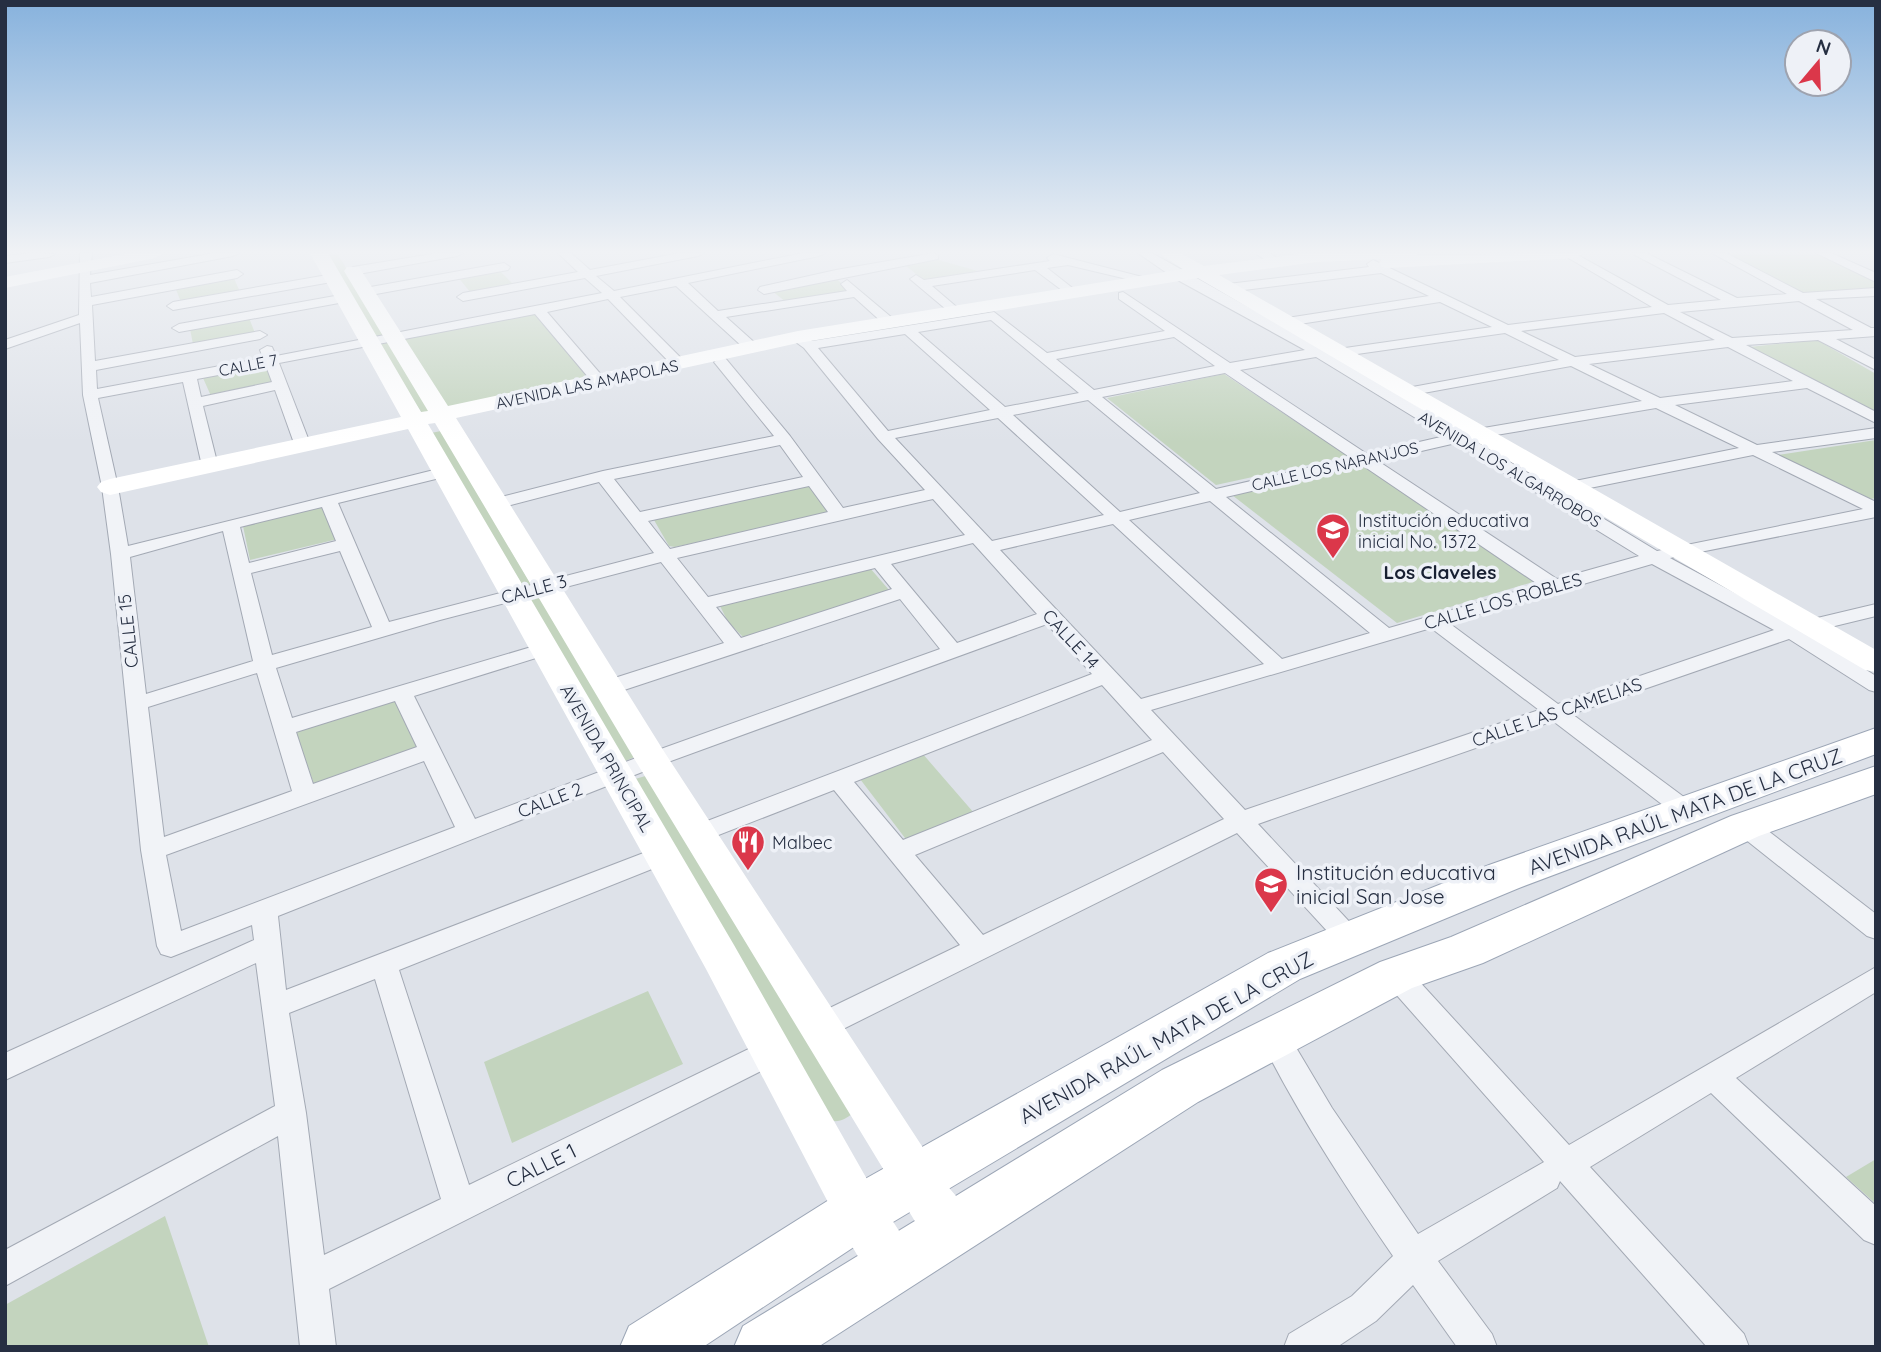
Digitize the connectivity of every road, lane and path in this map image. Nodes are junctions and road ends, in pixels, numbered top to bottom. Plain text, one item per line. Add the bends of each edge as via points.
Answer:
1 (69, 316) edge
2 (85, 316) edge
3 (176, 316) edge
4 (247, 316) edge
5 (253, 316) edge
6 (368, 316) edge
7 (478, 316) edge
8 (507, 316) edge
9 (543, 316) edge
10 (631, 316) edge
11 (717, 316) edge
12 (883, 316) edge
13 (928, 316) edge
14 (993, 316) edge
15 (994, 316) edge
16 (1152, 316) edge
17 (1264, 316) edge
18 (1277, 316) edge
19 (1324, 316) edge
20 (1476, 316) edge
21 (1607, 316) edge
22 (1680, 316) edge
23 (1840, 316) edge
24 (482, 321) junction
25 (890, 322) junction
26 (1287, 322) junction
27 (179, 328) junction
28 (1502, 329) junction
29 (908, 330) junction
30 (1872, 332) edge
31 (1176, 333) junction
32 (260, 335) junction
33 (1821, 336) junction
34 (382, 339) junction
35 (804, 341) junction
36 (1734, 342) junction
37 (5, 345) edge
38 (750, 346) junction
39 (185, 348) junction
40 (1328, 353) junction
41 (1045, 357) junction
42 (271, 361) junction
43 (722, 362) junction
44 (1576, 362) junction
45 (678, 364) junction
46 (1876, 366) edge
47 (87, 367) junction
48 (1226, 368) junction
49 (189, 376) junction
50 (600, 381) junction
51 (1811, 383) junction
52 (280, 386) junction
53 (1407, 392) junction
54 (90, 395) junction
55 (1088, 395) junction
56 (195, 403) junction
57 (1657, 403) junction
58 (1003, 412) junction
59 (1876, 418) edge
60 (432, 423) junction
61 (1876, 433) edge
62 (1468, 435) junction
63 (884, 436) junction
64 (784, 439) junction
65 (303, 446) junction
66 (1754, 450) junction
67 (1367, 459) junction
68 (210, 466) junction
69 (446, 472) junction
70 (603, 476) junction
71 (813, 480) junction
72 (1570, 487) junction
73 (936, 493) junction
74 (111, 494) junction
75 (1212, 495) junction
76 (328, 500) junction
77 (495, 504) junction
78 (1876, 510) edge
79 (838, 514) junction
80 (638, 518) junction
81 (1114, 518) junction
82 (230, 524) junction
83 (982, 542) junction
84 (346, 544) junction
85 (1679, 550) junction
86 (120, 554) junction
87 (665, 555) junction
88 (1654, 557) junction
89 (879, 561) junction
90 (241, 570) junction
91 (548, 586) junction
92 (1554, 586) junction
93 (904, 592) junction
94 (514, 594) junction
95 (703, 604) junction
96 (1876, 610) edge
97 (1050, 616) junction
98 (1434, 621) junction
99 (1799, 628) junction
100 (383, 629) junction
101 (1385, 635) junction
102 (737, 647) junction
103 (545, 649) junction
104 (953, 650) junction
105 (264, 663) junction
106 (1876, 663) edge
107 (1278, 666) junction
108 (1105, 676) junction
109 (1876, 685) edge
110 (610, 687) junction
111 (402, 692) junction
112 (136, 704) junction
113 (1135, 708) junction
114 (1555, 712) junction
115 (284, 728) junction
116 (1876, 740) edge
117 (1167, 742) junction
118 (429, 751) junction
119 (652, 760) junction
120 (615, 775) junction
121 (839, 780) junction
122 (1870, 787) edge
123 (304, 795) junction
124 (1685, 809) junction
125 (1240, 821) junction
126 (1745, 825) junction
127 (468, 831) junction
128 (698, 834) junction
129 (153, 850) junction
130 (898, 852) junction
131 (663, 855) junction
132 (264, 912) junction
133 (1876, 929) edge
134 (1349, 938) junction
135 (171, 946) joint
136 (267, 946) junction
137 (979, 949) junction
138 (384, 964) junction
139 (1396, 975) junction
140 (1876, 978) edge
141 (274, 1007) junction
142 (819, 1027) junction
143 (1275, 1038) junction
144 (773, 1051) junction
145 (5, 1068) edge
146 (1713, 1076) junction
147 (291, 1112) junction
148 (1556, 1171) junction
149 (918, 1178) junction
150 (459, 1205) junction
151 (859, 1212) junction
152 (951, 1228) junction
153 (1876, 1229) edge
154 (1414, 1256) junction
155 (892, 1265) junction
156 (5, 1269) edge
157 (311, 1280) junction
158 (318, 1347) edge
159 (650, 1347) edge
160 (764, 1347) edge
161 (1302, 1347) edge
162 (1479, 1347) edge
163 (1731, 1347) edge

1 - 37 street
2 - 47 street, CALLE 15
3 - 27 street
4 - 27 street
5 - 32 street
6 - 34 street, AVENIDA PRINCIPAL
7 - 24 street
8 - 24 street, CALLE 7
9 - 50 street
10 - 45 street
11 - 38 street
12 - 25 street
13 - 25 street, AVENIDA LAS AMAPOLAS
14 - 29 street
15 - 41 street
16 - 31 street
17 - 40 street, AVENIDA LOS ALGARROBOS
18 - 26 street, AVENIDA LOS ALGARROBOS
19 - 26 street
20 - 28 street
21 - 28 street
22 - 36 street
23 - 30 street
24 - 34 street, CALLE 7
25 - 35 street, AVENIDA LAS AMAPOLAS
26 - 40 street, AVENIDA LOS ALGARROBOS
27 - 39 street
28 - 40 street
28 - 44 street
29 - 35 street
29 - 58 street
30 - 33 street
31 - 41 street
31 - 48 street
32 - 39 street
32 - 42 street
33 - 36 street
33 - 46 street
34 - 42 street, CALLE 7
34 - 60 street, AVENIDA PRINCIPAL
35 - 38 street, AVENIDA LAS AMAPOLAS
35 - 43 street, AVENIDA LAS AMAPOLAS
35 - 63 street, CALLE 14
36 - 44 street
36 - 51 street
38 - 45 street, AVENIDA LAS AMAPOLAS
39 - 47 street
40 - 48 street
40 - 53 street, AVENIDA LOS ALGARROBOS
40 - 62 street, AVENIDA LOS ALGARROBOS
41 - 55 street
42 - 49 street, CALLE 7
42 - 52 street
43 - 60 street, AVENIDA LAS AMAPOLAS
43 - 64 street
44 - 53 street
44 - 57 street
45 - 50 street, AVENIDA LAS AMAPOLAS
47 - 54 street, CALLE 15
48 - 55 street
48 - 67 street
49 - 54 street, CALLE 7
49 - 56 street
50 - 60 street, AVENIDA LAS AMAPOLAS
51 - 57 street, CALLE LOS NARANJOS
51 - 59 street
52 - 56 street
52 - 65 street
53 - 62 street, AVENIDA LOS ALGARROBOS
54 - 74 street, CALLE 15
55 - 58 street
55 - 75 street
56 - 68 street
57 - 62 street, CALLE LOS NARANJOS
57 - 66 street
58 - 63 street
58 - 81 street
60 - 65 street, AVENIDA LAS AMAPOLAS
60 - 69 street, AVENIDA PRINCIPAL
60 - 74 street, AVENIDA LAS AMAPOLAS
60 - 77 street, AVENIDA PRINCIPAL
61 - 66 street
62 - 67 street, CALLE LOS NARANJOS
62 - 72 street, AVENIDA LOS ALGARROBOS
62 - 88 street, AVENIDA LOS ALGARROBOS
63 - 73 street, CALLE 14
64 - 70 street
64 - 71 street
65 - 68 street, AVENIDA LAS AMAPOLAS
66 - 72 street
66 - 78 street
67 - 75 street, CALLE LOS NARANJOS
67 - 92 street
68 - 74 street, AVENIDA LAS AMAPOLAS
69 - 76 street
69 - 94 street, AVENIDA PRINCIPAL
70 - 77 street
70 - 80 street
71 - 79 street
71 - 80 street
72 - 85 street, AVENIDA LOS ALGARROBOS
73 - 79 street, CALLE 3
73 - 83 street, CALLE 14
74 - 86 street, CALLE 15
75 - 81 street, CALLE LOS NARANJOS
75 - 101 street
76 - 82 street
76 - 84 street
77 - 91 street, AVENIDA PRINCIPAL
78 - 85 street, CALLE LOS ROBLES
79 - 87 street, CALLE 3
80 - 87 street
81 - 83 street, CALLE LOS NARANJOS
81 - 107 street
82 - 86 street
82 - 90 street
83 - 89 street, CALLE LOS NARANJOS
83 - 97 street, CALLE 14
84 - 90 street
84 - 100 street
85 - 88 street, CALLE LOS ROBLES
85 - 99 street, AVENIDA LOS ALGARROBOS
86 - 112 street, CALLE 15
87 - 91 street, CALLE 3
87 - 95 street
88 - 92 street, CALLE LOS ROBLES
88 - 99 street, AVENIDA LOS ALGARROBOS
89 - 93 street
89 - 95 street, CALLE LOS NARANJOS
90 - 105 street
91 - 94 street, CALLE 3
91 - 110 street, AVENIDA PRINCIPAL
92 - 98 street, CALLE LOS ROBLES
93 - 102 street
93 - 104 street
94 - 100 street, CALLE 3
94 - 103 street, AVENIDA PRINCIPAL
95 - 102 street
96 - 99 street, CALLE LAS CAMELIAS
97 - 104 street, CALLE 2
97 - 108 street, CALLE 14
98 - 101 street, CALLE LOS ROBLES
98 - 114 street
99 - 106 street, AVENIDA LOS ALGARROBOS
99 - 109 street, AVENIDA LOS ALGARROBOS
99 - 114 street, CALLE LAS CAMELIAS
100 - 105 street, CALLE 3
101 - 107 street, CALLE LOS ROBLES
102 - 110 street
103 - 111 street
103 - 120 street, AVENIDA PRINCIPAL
104 - 119 street, CALLE 2
105 - 112 street, CALLE 3
105 - 115 street
107 - 113 street, CALLE LOS ROBLES
108 - 113 street, CALLE 14
108 - 121 street
110 - 119 street, AVENIDA PRINCIPAL
111 - 115 street
111 - 118 street
112 - 129 street, CALLE 15
113 - 117 street, CALLE 14
114 - 124 street
114 - 125 street, CALLE LAS CAMELIAS
115 - 123 street
116 - 124 main road, AVENIDA RAÚL MATA DE LA CRUZ
117 - 125 street, CALLE 14
117 - 130 street
118 - 123 street
118 - 127 street
119 - 120 street, CALLE 2
119 - 128 street, AVENIDA PRINCIPAL
120 - 127 street, CALLE 2
120 - 131 street, AVENIDA PRINCIPAL
121 - 128 street
121 - 130 street
122 - 126 main road, AVENIDA RAÚL MATA DE LA CRUZ
123 - 129 street
124 - 134 main road, AVENIDA RAÚL MATA DE LA CRUZ
125 - 134 street, CALLE 14
125 - 137 street
126 - 133 street
126 - 139 main road, AVENIDA RAÚL MATA DE LA CRUZ via 1467,950
127 - 132 street, CALLE 2
128 - 142 street, AVENIDA PRINCIPAL
129 - 135 street, CALLE 15
130 - 137 street
131 - 138 street
131 - 144 street, AVENIDA PRINCIPAL
132 - 135 street, CALLE 2
132 - 136 street
134 - 149 main road, AVENIDA RAÚL MATA DE LA CRUZ via 1284,966
136 - 141 street
136 - 145 street
137 - 142 street
138 - 141 street
138 - 150 street
139 - 143 main road, AVENIDA RAÚL MATA DE LA CRUZ
139 - 148 street
140 - 146 street
141 - 147 street
142 - 149 street, AVENIDA PRINCIPAL
143 - 152 main road, AVENIDA RAÚL MATA DE LA CRUZ via 1180,1086
143 - 154 street via 1304,1094
144 - 150 street, CALLE 1
144 - 151 street, AVENIDA PRINCIPAL
146 - 148 street
146 - 153 street
147 - 156 street
147 - 157 street
148 - 154 street
148 - 163 street
149 - 151 main road, AVENIDA RAÚL MATA DE LA CRUZ
149 - 152 street, AVENIDA PRINCIPAL
150 - 157 street, CALLE 1
151 - 155 street, AVENIDA PRINCIPAL
151 - 159 main road, AVENIDA RAÚL MATA DE LA CRUZ
152 - 155 main road, AVENIDA RAÚL MATA DE LA CRUZ
154 - 161 street via 1400,1277 1362,1312
154 - 162 street
155 - 160 main road, AVENIDA RAÚL MATA DE LA CRUZ
157 - 158 street

